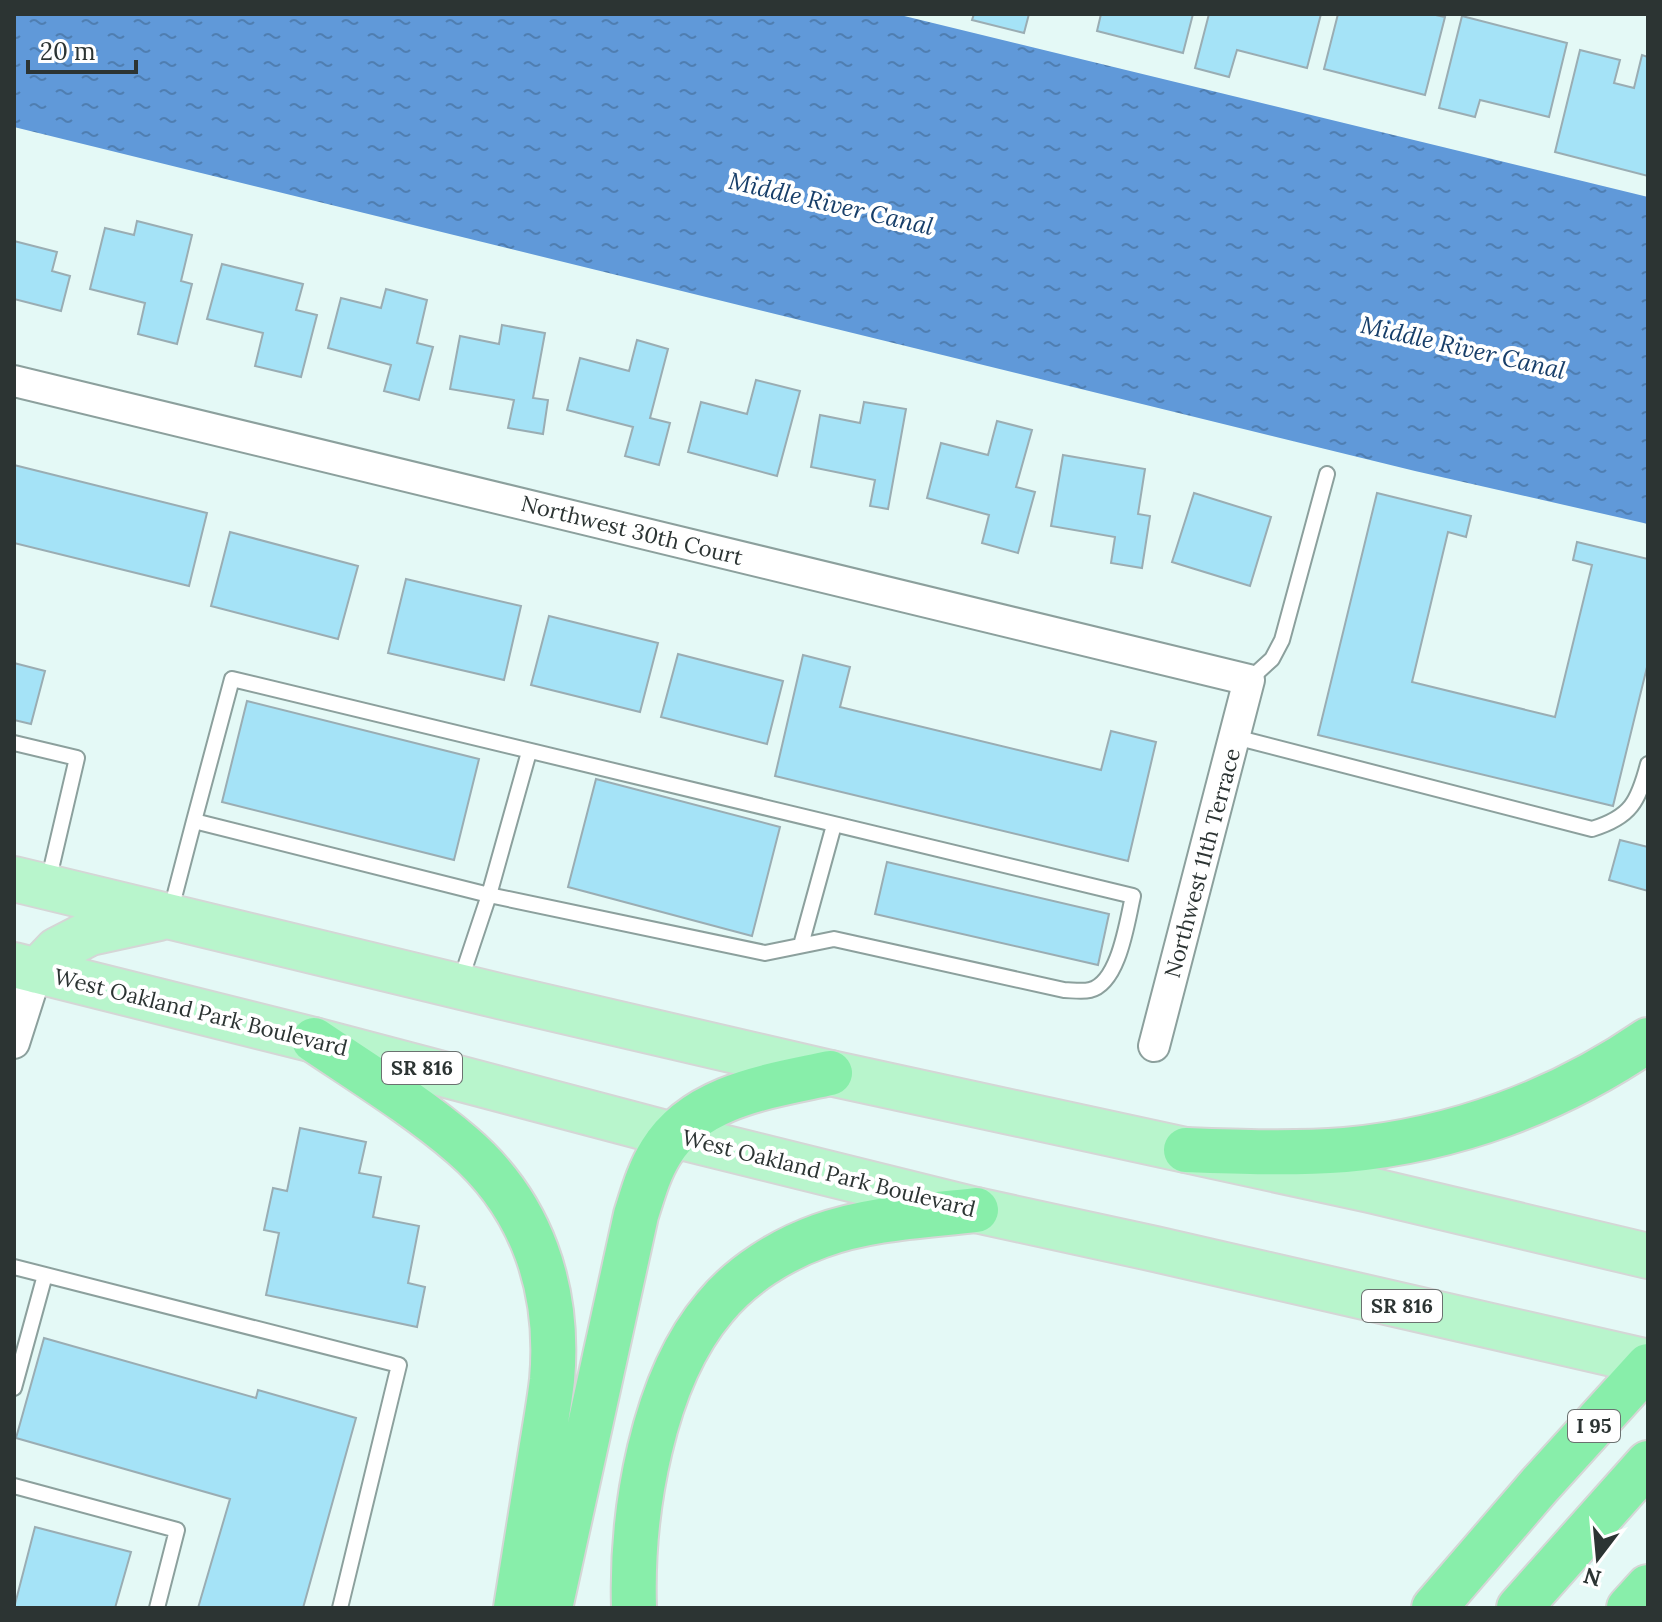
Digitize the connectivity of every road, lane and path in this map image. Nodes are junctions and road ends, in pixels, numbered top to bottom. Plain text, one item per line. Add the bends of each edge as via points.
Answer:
1 (14, 381) edge
2 (1327, 474) dead end
3 (1249, 680) junction
4 (1235, 737) junction
5 (14, 743) edge
6 (529, 752) junction
7 (1648, 764) edge
8 (194, 821) junction
9 (834, 825) junction
10 (31, 883) edge
11 (489, 895) junction
12 (169, 915) junction
13 (801, 945) junction
14 (25, 968) edge
15 (459, 986) junction
16 (314, 1040) junction
17 (1648, 1040) edge
18 (14, 1043) edge
19 (1154, 1046) dead end
20 (830, 1073) junction
21 (673, 1135) junction
22 (1186, 1150) junction
23 (976, 1210) junction
24 (1648, 1256) edge
25 (14, 1267) edge
26 (45, 1275) junction
27 (1648, 1364) edge
28 (14, 1388) edge
29 (1648, 1463) edge
30 (14, 1486) edge
31 (1539, 1486) junction
32 (1648, 1587) edge
33 (157, 1608) edge
34 (340, 1608) edge
35 (516, 1608) edge
36 (550, 1608) edge
37 (634, 1608) edge
38 (1399, 1608) edge
39 (1434, 1608) edge
40 (1519, 1608) edge
41 (1629, 1608) edge

1 - 3 street, Northwest 30th Court
2 - 3 lane via 1282,640 1272,659
3 - 4 street, Northwest 11th Terrace
4 - 7 lane via 1592,829 1629,810
4 - 19 street, Northwest 11th Terrace
5 - 10 lane via 77,758
6 - 8 lane via 232,679
6 - 9 lane
6 - 11 lane
8 - 11 lane
8 - 12 lane
9 - 13 lane
9 - 13 lane via 1133,896 1117,963 1090,990 1064,990 834,939
10 - 12 main road
11 - 13 lane via 765,953
11 - 15 lane
12 - 14 main road via 90,933
12 - 15 main road
14 - 16 main road, West Oakland Park Boulevard / SR 816
14 - 18 street
15 - 20 main road
16 - 21 main road, West Oakland Park Boulevard / SR 816
16 - 35 highway via 464,1147 506,1192 534,1243 552,1322 552,1379
17 - 22 highway via 1601,1071 1541,1100 1428,1138 1315,1151
20 - 21 highway via 727,1100 707,1108
20 - 22 main road
21 - 23 main road, West Oakland Park Boulevard / SR 816
21 - 36 highway via 651,1170 636,1215
22 - 24 main road
23 - 27 main road, West Oakland Park Boulevard / SR 816
23 - 37 highway via 851,1226 818,1236 758,1268 715,1306 679,1363 654,1435 638,1520
25 - 26 lane
26 - 28 lane
26 - 34 lane via 399,1365
27 - 31 highway, I 95
29 - 40 highway
30 - 33 lane via 177,1530
31 - 38 highway
31 - 39 highway, I 95
32 - 41 highway

